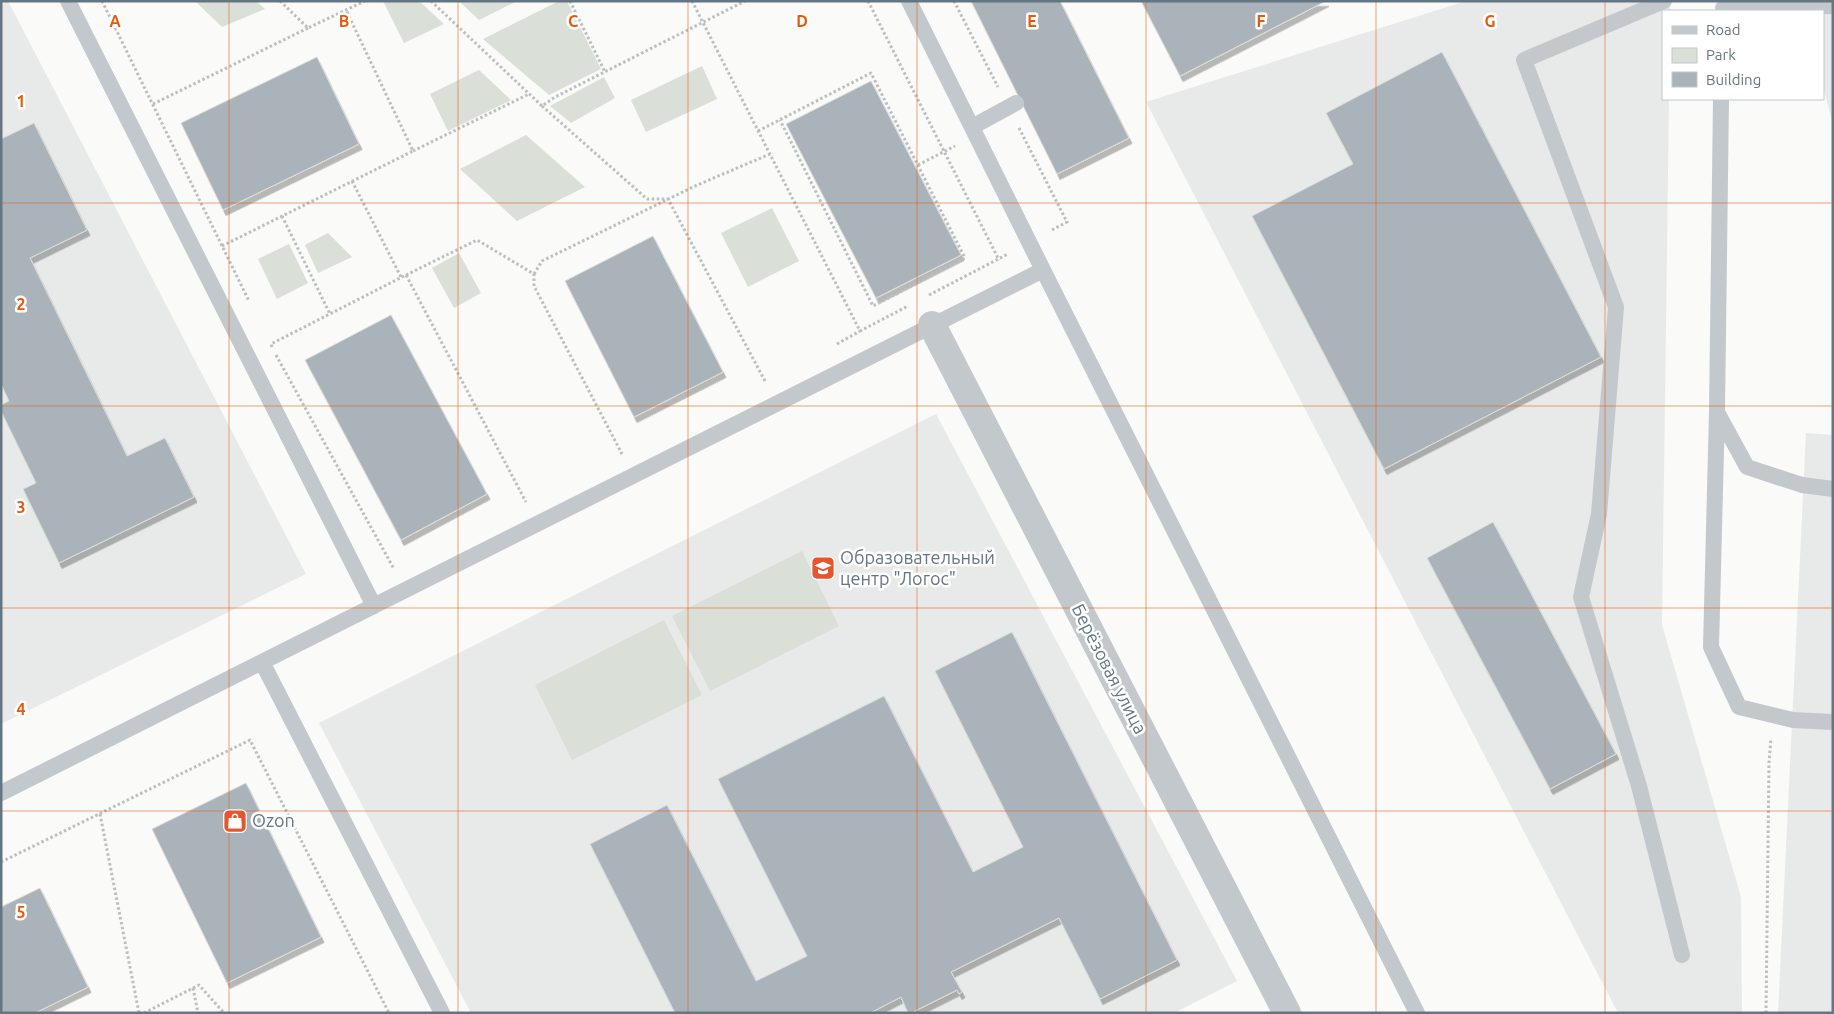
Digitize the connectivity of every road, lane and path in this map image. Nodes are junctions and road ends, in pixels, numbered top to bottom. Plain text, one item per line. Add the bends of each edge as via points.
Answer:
1 (68, 1) edge
2 (102, 1) edge
3 (280, 1) edge
4 (365, 1) edge
5 (430, 1) edge
6 (570, 1) edge
7 (692, 1) edge
8 (745, 1) edge
9 (868, 1) edge
10 (909, 1) edge
11 (954, 1) edge
12 (1664, 1) edge
13 (1833, 6) edge
14 (1723, 7) edge
15 (346, 10) junction
16 (703, 22) junction
17 (308, 28) junction
18 (605, 72) junction
19 (529, 94) junction
20 (1721, 100) edge
21 (153, 104) junction
22 (542, 106) junction
23 (1012, 106) junction
24 (780, 120) junction
25 (758, 131) junction
26 (974, 131) junction
27 (413, 151) junction
28 (944, 151) junction
29 (770, 154) junction
30 (918, 165) junction
31 (352, 181) junction
32 (668, 199) junction
33 (282, 216) junction
34 (1029, 242) junction
35 (222, 246) junction
36 (999, 259) junction
37 (1043, 270) junction
38 (534, 274) junction
39 (406, 275) junction
40 (401, 277) junction
41 (1012, 285) junction
42 (921, 300) dead end
43 (912, 304) dead end
44 (253, 308) dead end
45 (330, 314) junction
46 (932, 325) junction
47 (765, 381) dead end
48 (1716, 412) junction
49 (622, 454) dead end
50 (1833, 490) edge
51 (526, 502) dead end
52 (394, 569) dead end
53 (374, 606) junction
54 (262, 662) junction
55 (1772, 715) junction
56 (1833, 722) edge
57 (1, 793) edge
58 (100, 814) junction
59 (1, 862) edge
60 (1682, 956) dead end
61 (193, 988) junction
62 (1282, 1011) edge
63 (138, 1013) edge
64 (144, 1013) edge
65 (198, 1013) edge
66 (224, 1013) edge
67 (389, 1013) edge
68 (442, 1013) edge
69 (1417, 1013) edge
70 (1766, 1013) edge

1 - 53 lane
2 - 21 path
3 - 17 path
4 - 15 path
5 - 19 path
6 - 18 path
7 - 16 path
8 - 16 path
9 - 28 path
10 - 26 lane
11 - 23 path
12 - 60 lane via 1524,60 1616,307 1599,514 1581,597 1638,786
13 - 14 lane
15 - 17 path
15 - 27 path
16 - 18 path
16 - 25 path
17 - 21 path
18 - 22 path
19 - 22 path
19 - 27 path
20 - 48 lane
21 - 35 path
22 - 32 path via 647,199
23 - 26 lane
23 - 34 path via 1067,222
24 - 25 path
24 - 30 path via 871,73
24 - 30 path via 873,306 965,258
25 - 29 path
26 - 28 path
26 - 34 lane
27 - 31 path
28 - 30 path
28 - 36 path
29 - 32 path
29 - 43 path via 860,331
31 - 33 path
31 - 40 path
32 - 38 path via 542,261
32 - 47 path
33 - 35 path
33 - 45 path
34 - 36 path
34 - 37 lane
35 - 44 path
36 - 41 path
36 - 42 path
37 - 41 lane
37 - 69 lane
38 - 39 path via 477,240
38 - 49 path via 534,286
39 - 40 path
39 - 51 path
40 - 45 path
41 - 46 lane
45 - 52 path via 270,344
46 - 53 lane
46 - 62 street, Берёзовая улица
48 - 50 lane via 1747,467 1802,485
48 - 55 lane via 1711,647 1739,707
53 - 54 lane
54 - 57 lane
54 - 68 lane
55 - 56 lane via 1793,720
55 - 70 path via 1768,762
58 - 59 path
58 - 63 path
58 - 67 path via 250,740
61 - 64 path
61 - 65 path
61 - 66 path via 199,985

